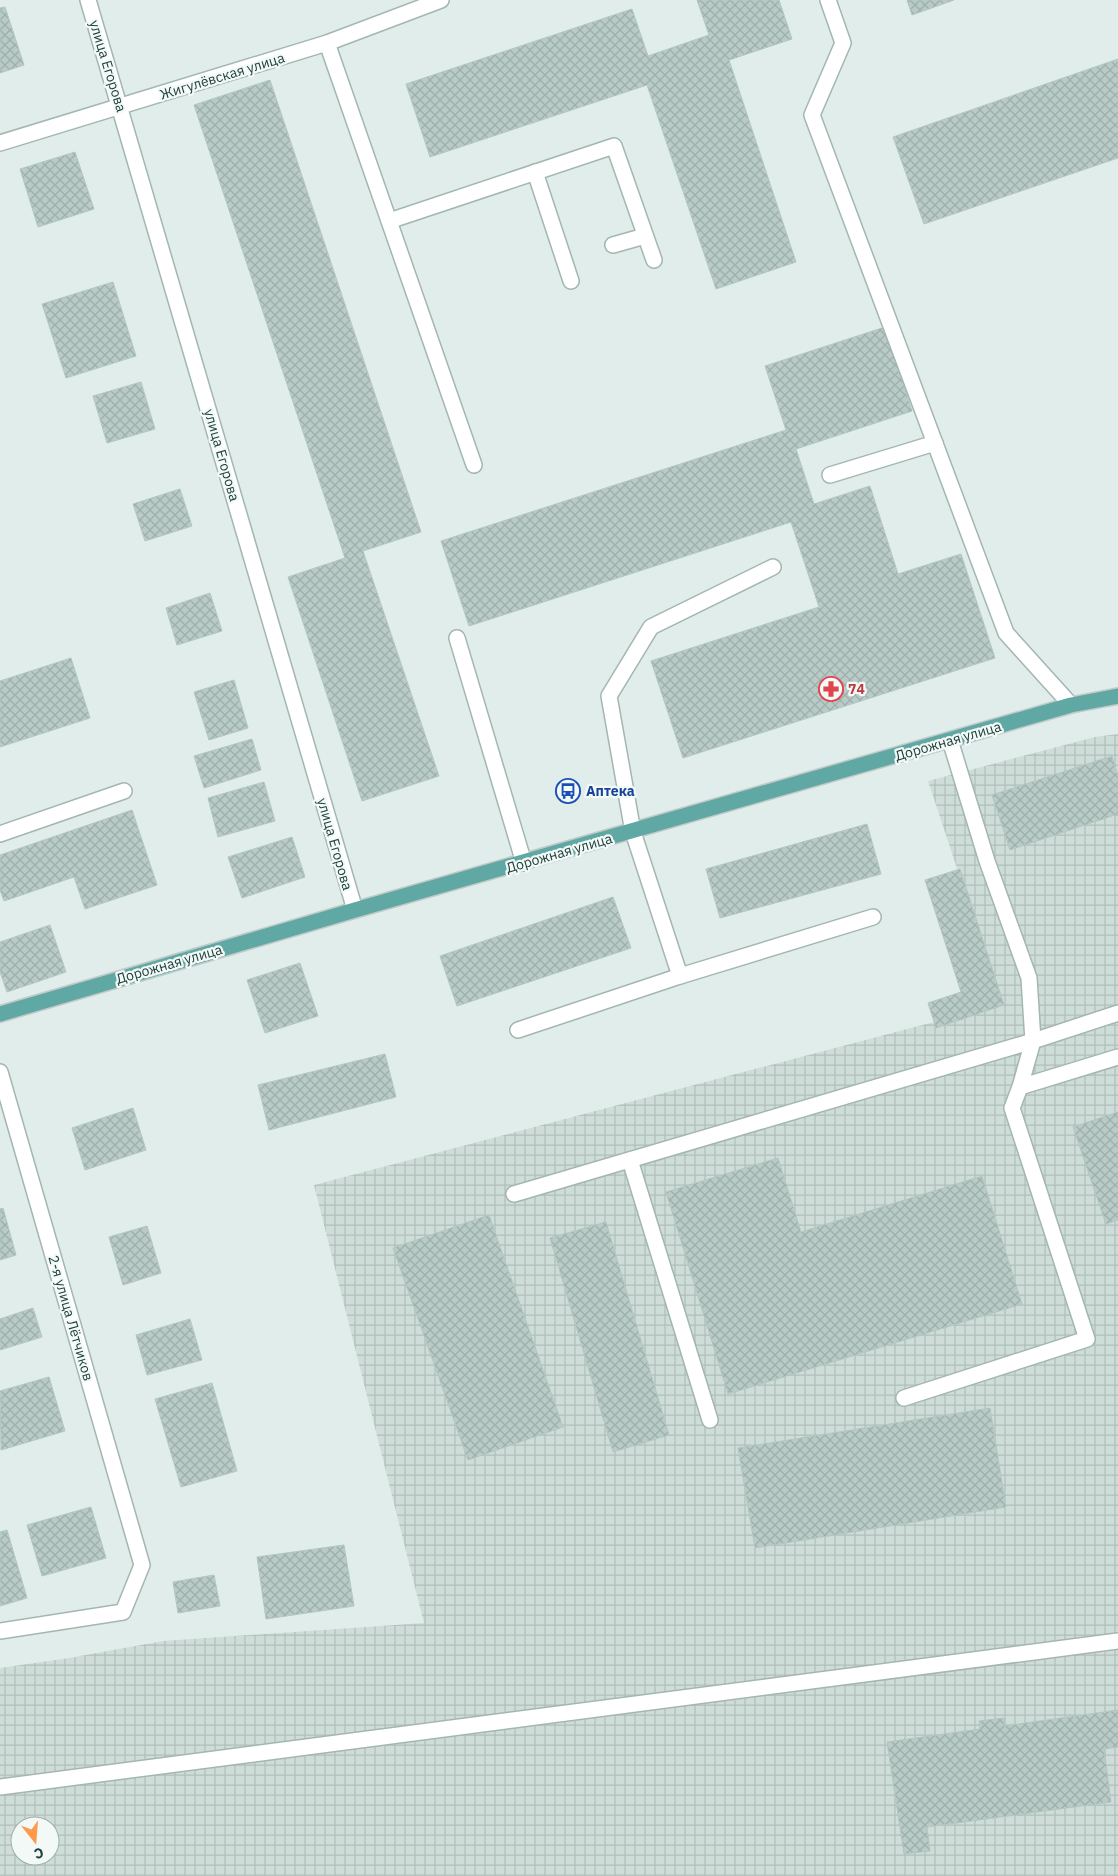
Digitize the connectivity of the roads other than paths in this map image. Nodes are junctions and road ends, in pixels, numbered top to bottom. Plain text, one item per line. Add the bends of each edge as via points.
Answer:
1 (88, 0) edge
2 (441, 0) edge
3 (828, 0) edge
4 (327, 43) junction
5 (120, 107) junction
6 (0, 143) edge
7 (535, 172) junction
8 (389, 220) junction
9 (645, 236) junction
10 (613, 246) dead end
11 (654, 260) dead end
12 (572, 280) dead end
13 (935, 443) junction
14 (474, 465) dead end
15 (830, 475) dead end
16 (773, 567) dead end
17 (457, 638) dead end
18 (1118, 696) edge
19 (1071, 705) junction
20 (950, 740) junction
21 (124, 791) dead end
22 (633, 832) junction
23 (0, 834) edge
24 (524, 863) junction
25 (355, 910) junction
26 (873, 917) dead end
27 (680, 976) junction
28 (1118, 1013) edge
29 (0, 1014) edge
30 (518, 1030) dead end
31 (1033, 1041) junction
32 (1118, 1057) edge
33 (0, 1072) edge
34 (1020, 1087) junction
35 (630, 1160) junction
36 (514, 1194) dead end
37 (904, 1398) dead end
38 (710, 1420) dead end
39 (0, 1631) edge
40 (1118, 1641) edge
41 (0, 1787) edge

1 - 5 street, улица Егорова
2 - 4 street, Жигулёвская улица
3 - 13 street via 843,43 812,115
4 - 5 street, Жигулёвская улица
4 - 8 street
5 - 6 street, Жигулёвская улица
5 - 25 street, улица Егорова
7 - 8 street
7 - 9 street via 614,146
7 - 12 street
8 - 14 street
9 - 10 street
9 - 11 street
13 - 15 street
13 - 19 street via 1006,633
16 - 22 street via 651,627 609,696
17 - 24 street
18 - 19 main road, Дорожная улица
19 - 20 main road, Дорожная улица
20 - 22 main road, Дорожная улица
20 - 31 street via 987,861 1029,978
21 - 23 street
22 - 24 main road, Дорожная улица
22 - 27 street
24 - 25 main road, Дорожная улица
25 - 29 main road, Дорожная улица
26 - 27 street
27 - 30 street
28 - 31 street
31 - 34 street
31 - 35 street
32 - 34 street
33 - 39 street, 2-я улица Лётчиков via 142,1564 123,1612
34 - 37 street via 1012,1108 1087,1339
35 - 36 street
35 - 38 street
40 - 41 street

